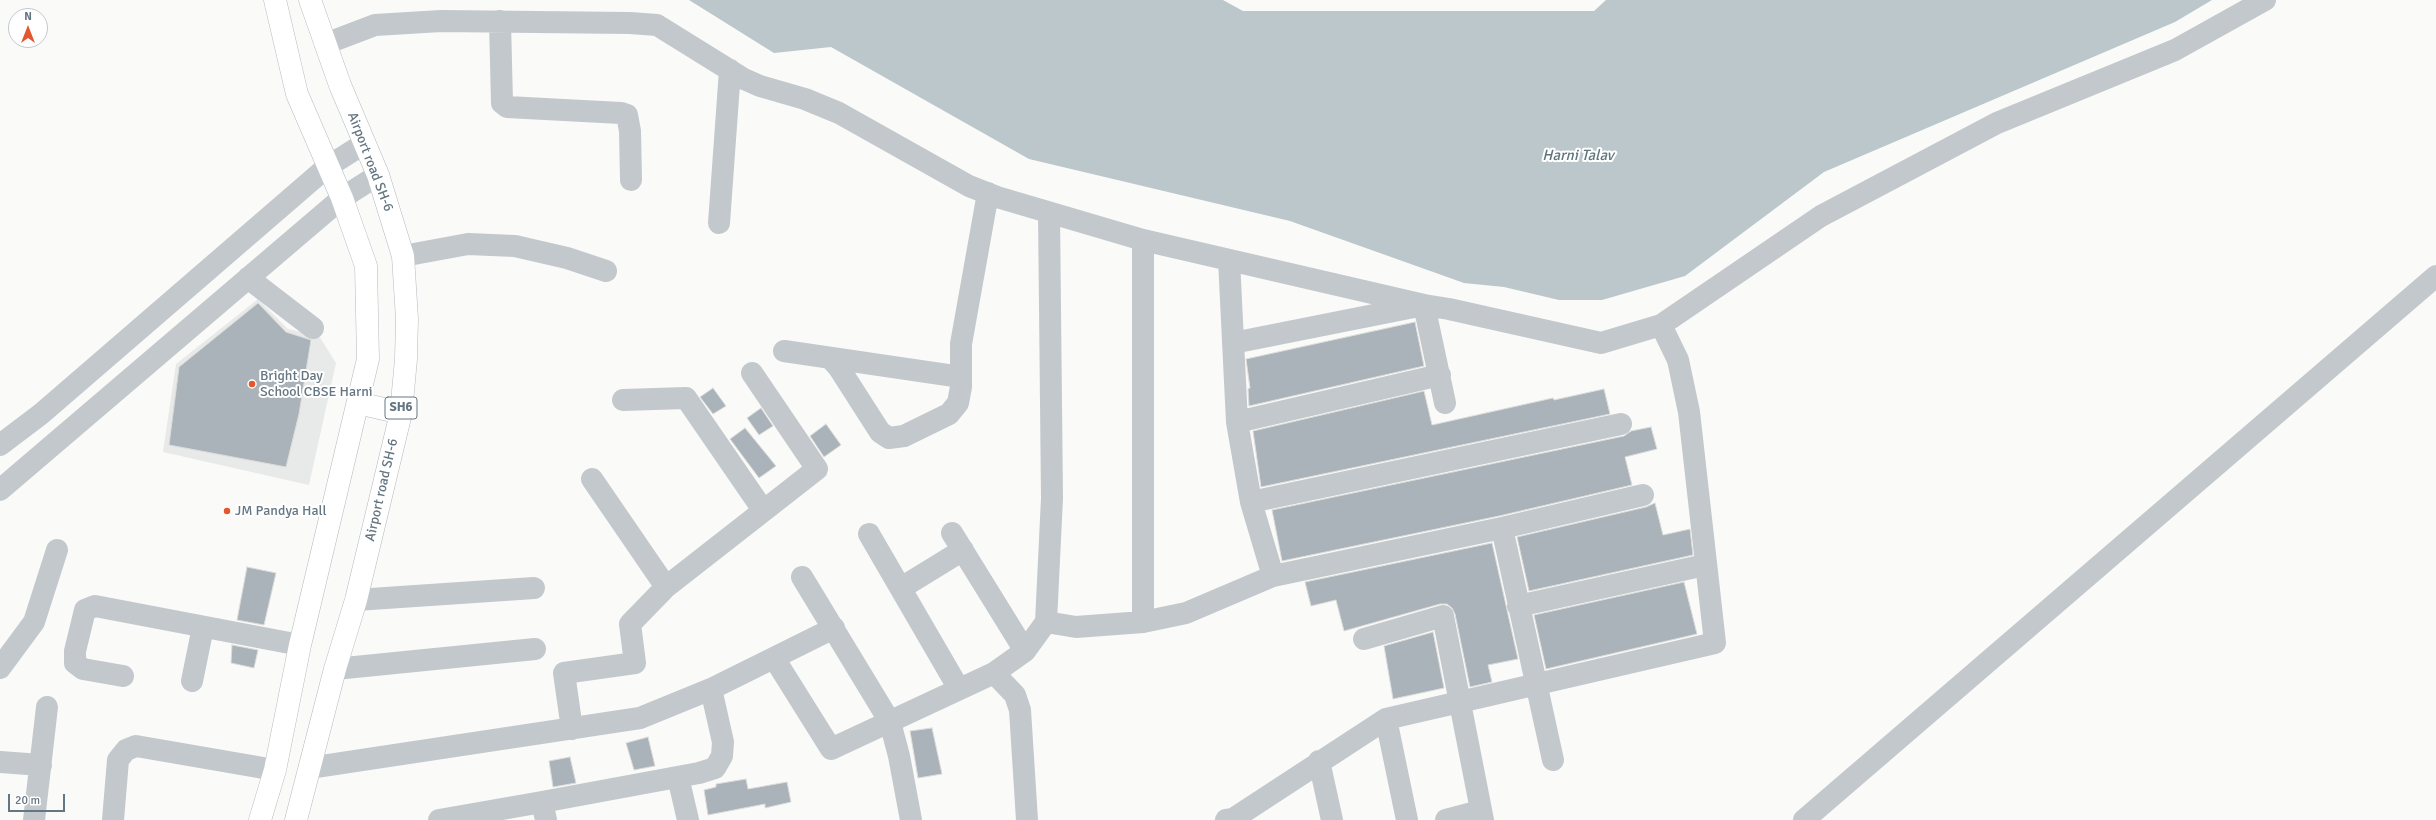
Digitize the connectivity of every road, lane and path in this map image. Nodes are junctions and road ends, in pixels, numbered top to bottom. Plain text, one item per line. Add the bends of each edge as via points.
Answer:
1 (275, 0) edge
2 (310, 0) edge
3 (2265, 0) edge
4 (500, 21) junction
5 (325, 44) junction
6 (730, 70) junction
7 (366, 143) junction
8 (327, 167) junction
9 (378, 175) junction
10 (631, 180) dead end
11 (988, 194) junction
12 (342, 198) junction
13 (1049, 213) junction
14 (719, 224) dead end
15 (1142, 240) junction
16 (403, 256) junction
17 (1229, 260) junction
18 (606, 271) dead end
19 (2436, 276) edge
20 (248, 278) junction
21 (1424, 306) junction
22 (1661, 325) junction
23 (313, 328) dead end
24 (1233, 343) junction
25 (784, 351) dead end
26 (830, 358) junction
27 (752, 373) dead end
28 (1440, 375) junction
29 (961, 377) junction
30 (623, 400) dead end
31 (358, 403) junction
32 (1445, 403) dead end
33 (401, 413) junction
34 (1237, 422) junction
35 (1621, 424) dead end
36 (0, 445) edge
37 (592, 479) dead end
38 (0, 490) edge
39 (1643, 495) dead end
40 (1251, 502) junction
41 (763, 510) junction
42 (1502, 528) junction
43 (869, 534) dead end
44 (57, 550) dead end
45 (1705, 565) junction
46 (1273, 576) junction
47 (802, 577) dead end
48 (666, 586) junction
49 (534, 588) dead end
50 (901, 588) junction
51 (356, 600) junction
52 (1518, 606) junction
53 (1046, 622) junction
54 (1143, 622) junction
55 (203, 627) junction
56 (834, 628) junction
57 (1364, 639) dead end
58 (300, 645) junction
59 (535, 649) dead end
60 (1025, 651) junction
61 (774, 658) junction
62 (1, 665) edge
63 (335, 668) junction
64 (994, 673) junction
65 (123, 676) dead end
66 (192, 680) dead end
67 (1537, 684) junction
68 (711, 689) junction
69 (959, 689) junction
70 (1459, 700) junction
71 (47, 707) dead end
72 (1386, 719) junction
73 (890, 722) junction
74 (572, 729) junction
75 (1553, 760) dead end
76 (1319, 761) junction
77 (0, 762) edge
78 (41, 765) junction
79 (308, 768) junction
80 (275, 770) junction
81 (678, 777) junction
82 (544, 811) edge
83 (1482, 815) edge
84 (34, 820) edge
85 (113, 820) edge
86 (260, 820) edge
87 (297, 820) edge
88 (440, 820) edge
89 (688, 820) edge
90 (911, 820) edge
91 (1027, 820) edge
92 (1226, 820) edge
93 (1332, 820) edge
94 (1407, 820) edge
95 (1446, 820) edge
96 (1804, 820) edge

1 - 8 main road via 297,94
2 - 5 main road, Airport road SH-6 / SH6
3 - 22 street via 2175,50 1997,123 1821,216
4 - 5 street via 375,25
4 - 6 street via 630,22 657,25
4 - 10 street via 502,103 507,107 627,115 630,131
5 - 7 main road, Airport road SH-6 / SH6
6 - 11 street via 760,86 805,99 839,113 969,186
6 - 14 street
7 - 8 street
7 - 9 main road, Airport road SH-6 / SH6
8 - 12 main road
8 - 36 street via 41,414
9 - 12 street
9 - 16 main road, Airport road SH-6 / SH6
11 - 13 street
11 - 29 street via 962,344
12 - 20 street
12 - 31 main road via 366,266 368,359
13 - 15 street
13 - 53 street via 1052,498
15 - 17 street
15 - 54 street
16 - 18 street via 468,244 515,246 567,258
16 - 33 main road, Airport road SH-6 / SH6 via 407,319
17 - 21 street
17 - 24 street
19 - 96 street
20 - 23 street
20 - 38 street
21 - 22 street via 1449,309 1601,343
21 - 24 street
21 - 28 street
22 - 45 street via 1678,360 1689,412
24 - 34 street
25 - 26 street
26 - 29 street
26 - 29 street via 880,432 889,438 904,436 949,414 958,403
27 - 41 street via 817,469
28 - 32 street
28 - 34 street
30 - 41 street via 686,398 712,422
31 - 33 main road
31 - 58 main road
33 - 51 main road, Airport road SH-6 / SH6
34 - 40 street
35 - 40 street
37 - 48 street
39 - 42 street
40 - 46 street
41 - 48 street
42 - 46 street
42 - 52 street
43 - 50 street
44 - 62 street via 34,622
45 - 52 street
45 - 67 street via 1715,643
46 - 54 street via 1186,613
47 - 56 street
48 - 74 street via 630,624 635,663 564,673
49 - 51 street
50 - 60 street via 957,541
50 - 69 street
51 - 63 main road, Airport road SH-6 / SH6
52 - 67 street
53 - 54 street via 1076,627
53 - 60 street
55 - 58 street
55 - 65 street via 95,606 85,610 75,651 75,663 84,670
55 - 66 street
56 - 61 street
56 - 73 street
57 - 70 street via 1443,616
58 - 80 main road
59 - 63 street
60 - 64 street
61 - 68 street
61 - 73 street via 831,749
63 - 79 main road, Airport road SH-6 / SH6
64 - 69 street
64 - 91 street via 1015,695 1020,710
67 - 70 street
67 - 75 street
68 - 74 street via 640,718
68 - 81 street via 723,742 722,756 715,768
69 - 73 street
70 - 72 street
70 - 83 street
71 - 78 street
72 - 76 street
72 - 94 street
73 - 90 street
74 - 79 street
76 - 92 street via 1234,819
76 - 93 street
77 - 78 street
78 - 84 street
79 - 87 main road, Airport road SH-6 / SH6
80 - 85 street via 136,746 126,750 118,760
80 - 86 main road
81 - 82 street
81 - 89 street
82 - 88 street
83 - 95 street

